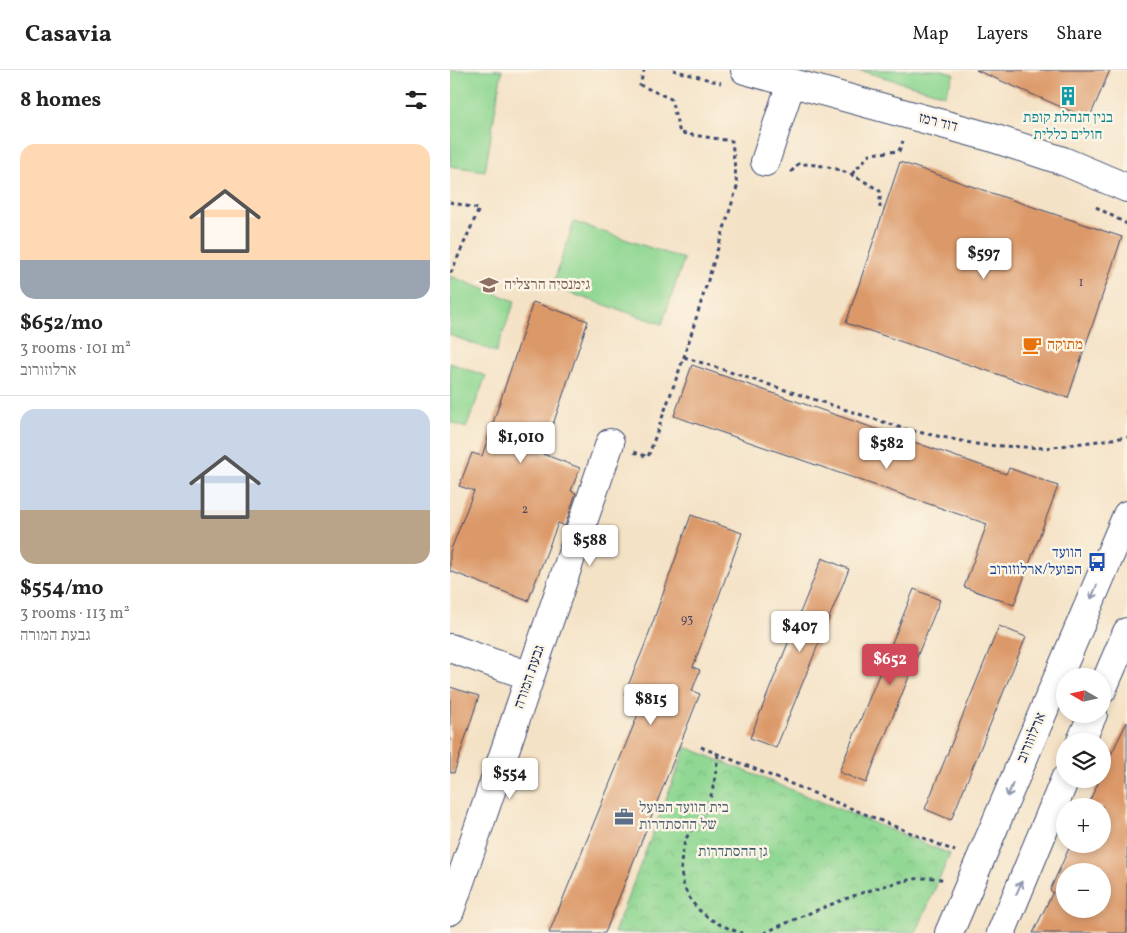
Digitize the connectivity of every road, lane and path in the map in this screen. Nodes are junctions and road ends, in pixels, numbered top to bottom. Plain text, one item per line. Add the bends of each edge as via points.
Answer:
1 (644, 70) edge
2 (745, 70) edge
3 (791, 83) junction
4 (900, 151) dead end
5 (775, 170) joint
6 (852, 174) junction
7 (1127, 188) edge
8 (450, 202) edge
9 (880, 208) dead end
10 (450, 275) edge
11 (684, 357) junction
12 (1127, 410) edge
13 (1127, 418) edge
14 (1127, 437) edge
15 (610, 443) joint
16 (1127, 515) edge
17 (1127, 632) edge
18 (450, 648) edge
19 (1111, 669) edge
20 (530, 676) junction
21 (701, 747) dead end
22 (718, 754) junction
23 (1061, 788) edge
24 (980, 861) junction
25 (968, 889) junction
26 (450, 911) edge
27 (742, 933) edge
28 (764, 933) edge
29 (949, 933) edge
30 (1000, 933) edge

1 - 11 path via 640,85 671,99 680,133 732,141 737,187
2 - 3 street, דוד רמז
3 - 5 street
3 - 7 street, דוד רמז via 990,137 1063,161
4 - 6 path via 870,154
5 - 6 path via 798,164 819,164
6 - 9 path via 880,191
8 - 10 path via 479,209
11 - 14 path via 908,430 981,445 1046,448
11 - 15 path via 648,457
12 - 13 path
15 - 20 street, גבעת המורה
16 -> 24 street, ארלוזורוב
17 - 19 street
18 - 20 street
20 - 26 street, גבעת המורה
21 - 22 path
22 - 24 path
22 - 27 path via 707,807 686,842 681,864 682,881 699,911 718,924
30 -> 23 street
24 - 25 street, ארלוזורוב
25 - 28 path via 939,878 912,880 832,903
25 - 29 street, ארלוזורוב

